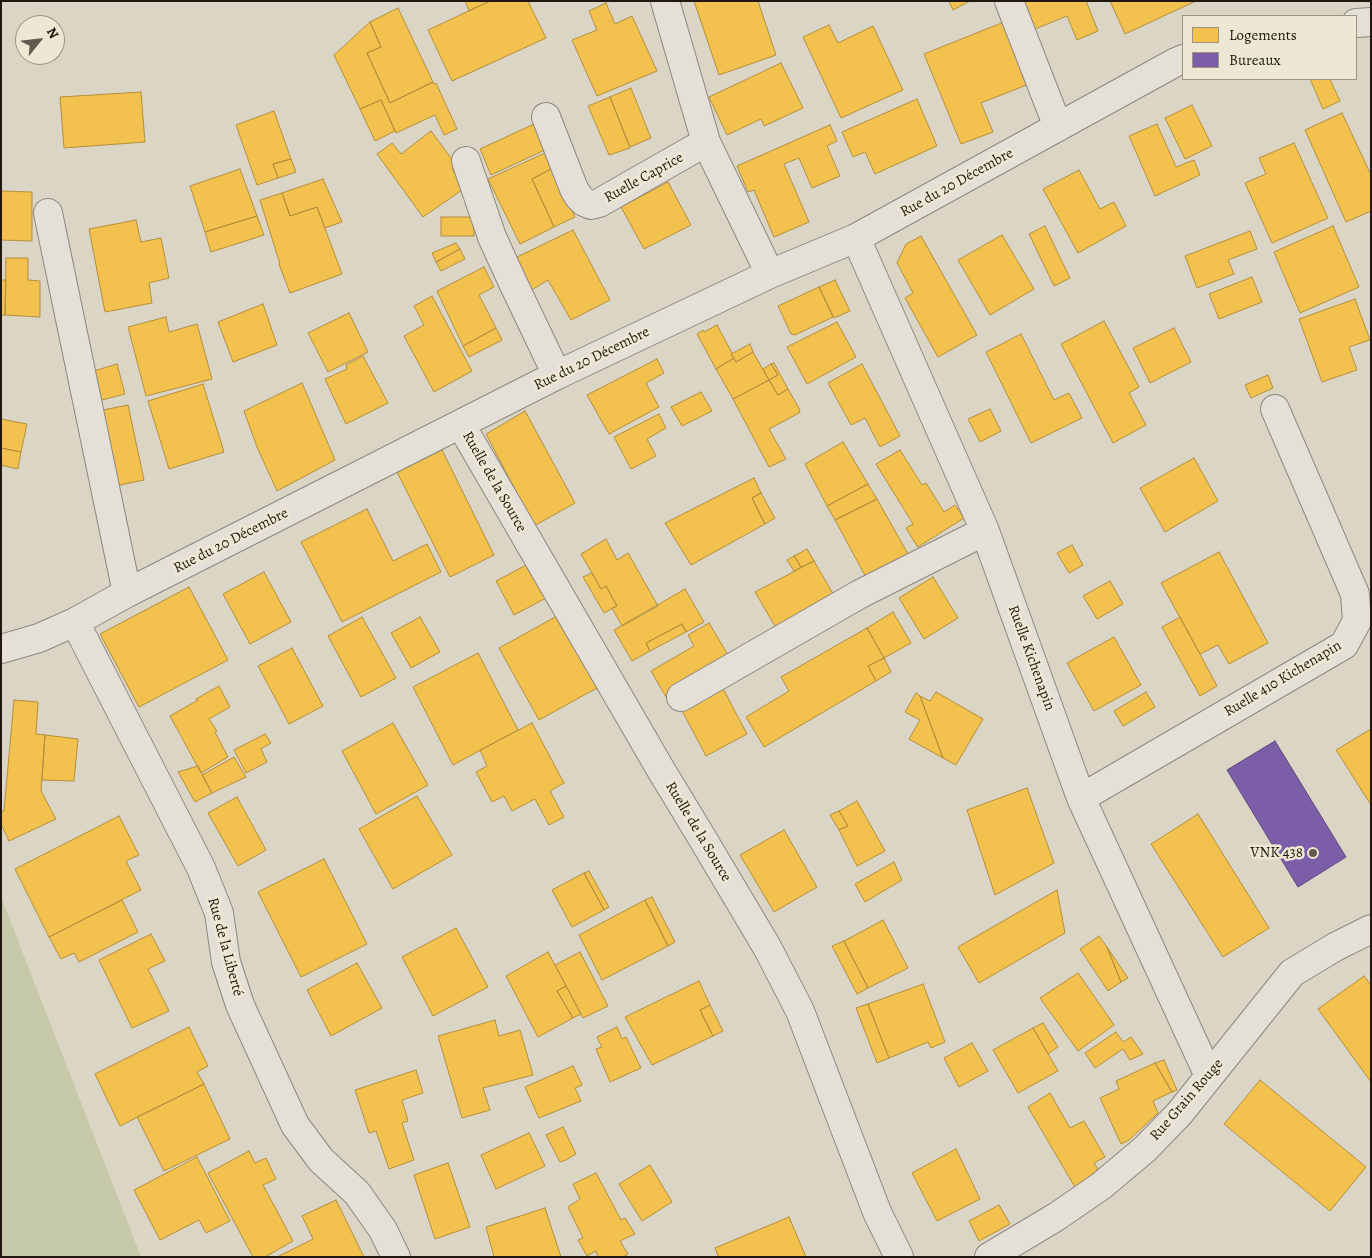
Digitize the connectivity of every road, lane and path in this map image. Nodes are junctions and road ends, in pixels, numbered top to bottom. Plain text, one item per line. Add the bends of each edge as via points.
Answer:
1 (665, 1) edge
2 (1009, 1) edge
3 (1371, 22) edge
4 (1357, 23) edge
5 (1182, 59) edge
6 (546, 117) dead end
7 (1058, 127) junction
8 (706, 142) junction
9 (466, 161) dead end
10 (48, 213) dead end
11 (856, 238) junction
12 (770, 274) junction
13 (558, 375) junction
14 (1275, 409) dead end
15 (461, 424) junction
16 (985, 532) junction
17 (127, 594) junction
18 (75, 622) junction
19 (1, 649) edge
20 (681, 697) dead end
21 (1081, 798) junction
22 (1371, 929) edge
23 (1209, 1076) junction
24 (396, 1257) edge
25 (899, 1257) edge
26 (989, 1257) edge

1 - 8 street
2 - 7 street
3 - 4 street
5 - 7 street, Rue du 20 Décembre
6 - 8 street, Ruelle Caprice via 574,189 584,202 591,205
7 - 11 street, Rue du 20 Décembre
8 - 12 street
9 - 13 street via 492,237
10 - 17 street
11 - 12 street, Rue du 20 Décembre
11 - 16 street, Ruelle Kichenapin
12 - 13 street, Rue du 20 Décembre
13 - 15 street, Rue du 20 Décembre
14 - 21 street, Ruelle 410 Kichenapin via 1355,594 1357,621 1344,645
15 - 17 street, Rue du 20 Décembre
15 - 25 street, Ruelle de la Source via 767,948 800,1012 877,1212
16 - 20 street via 860,594
16 - 21 street, Ruelle Kichenapin
17 - 18 street, Rue du 20 Décembre
18 - 19 street, Rue du 20 Décembre via 39,638
18 - 24 street, Rue de la Liberté via 201,868 219,914 226,962 240,1005 295,1125 321,1160 357,1193 383,1230
21 - 23 street, Ruelle Kichenapin
22 - 23 street, Rue Grain Rouge via 1292,973
23 - 26 street, Rue Grain Rouge via 1145,1149 1101,1186

